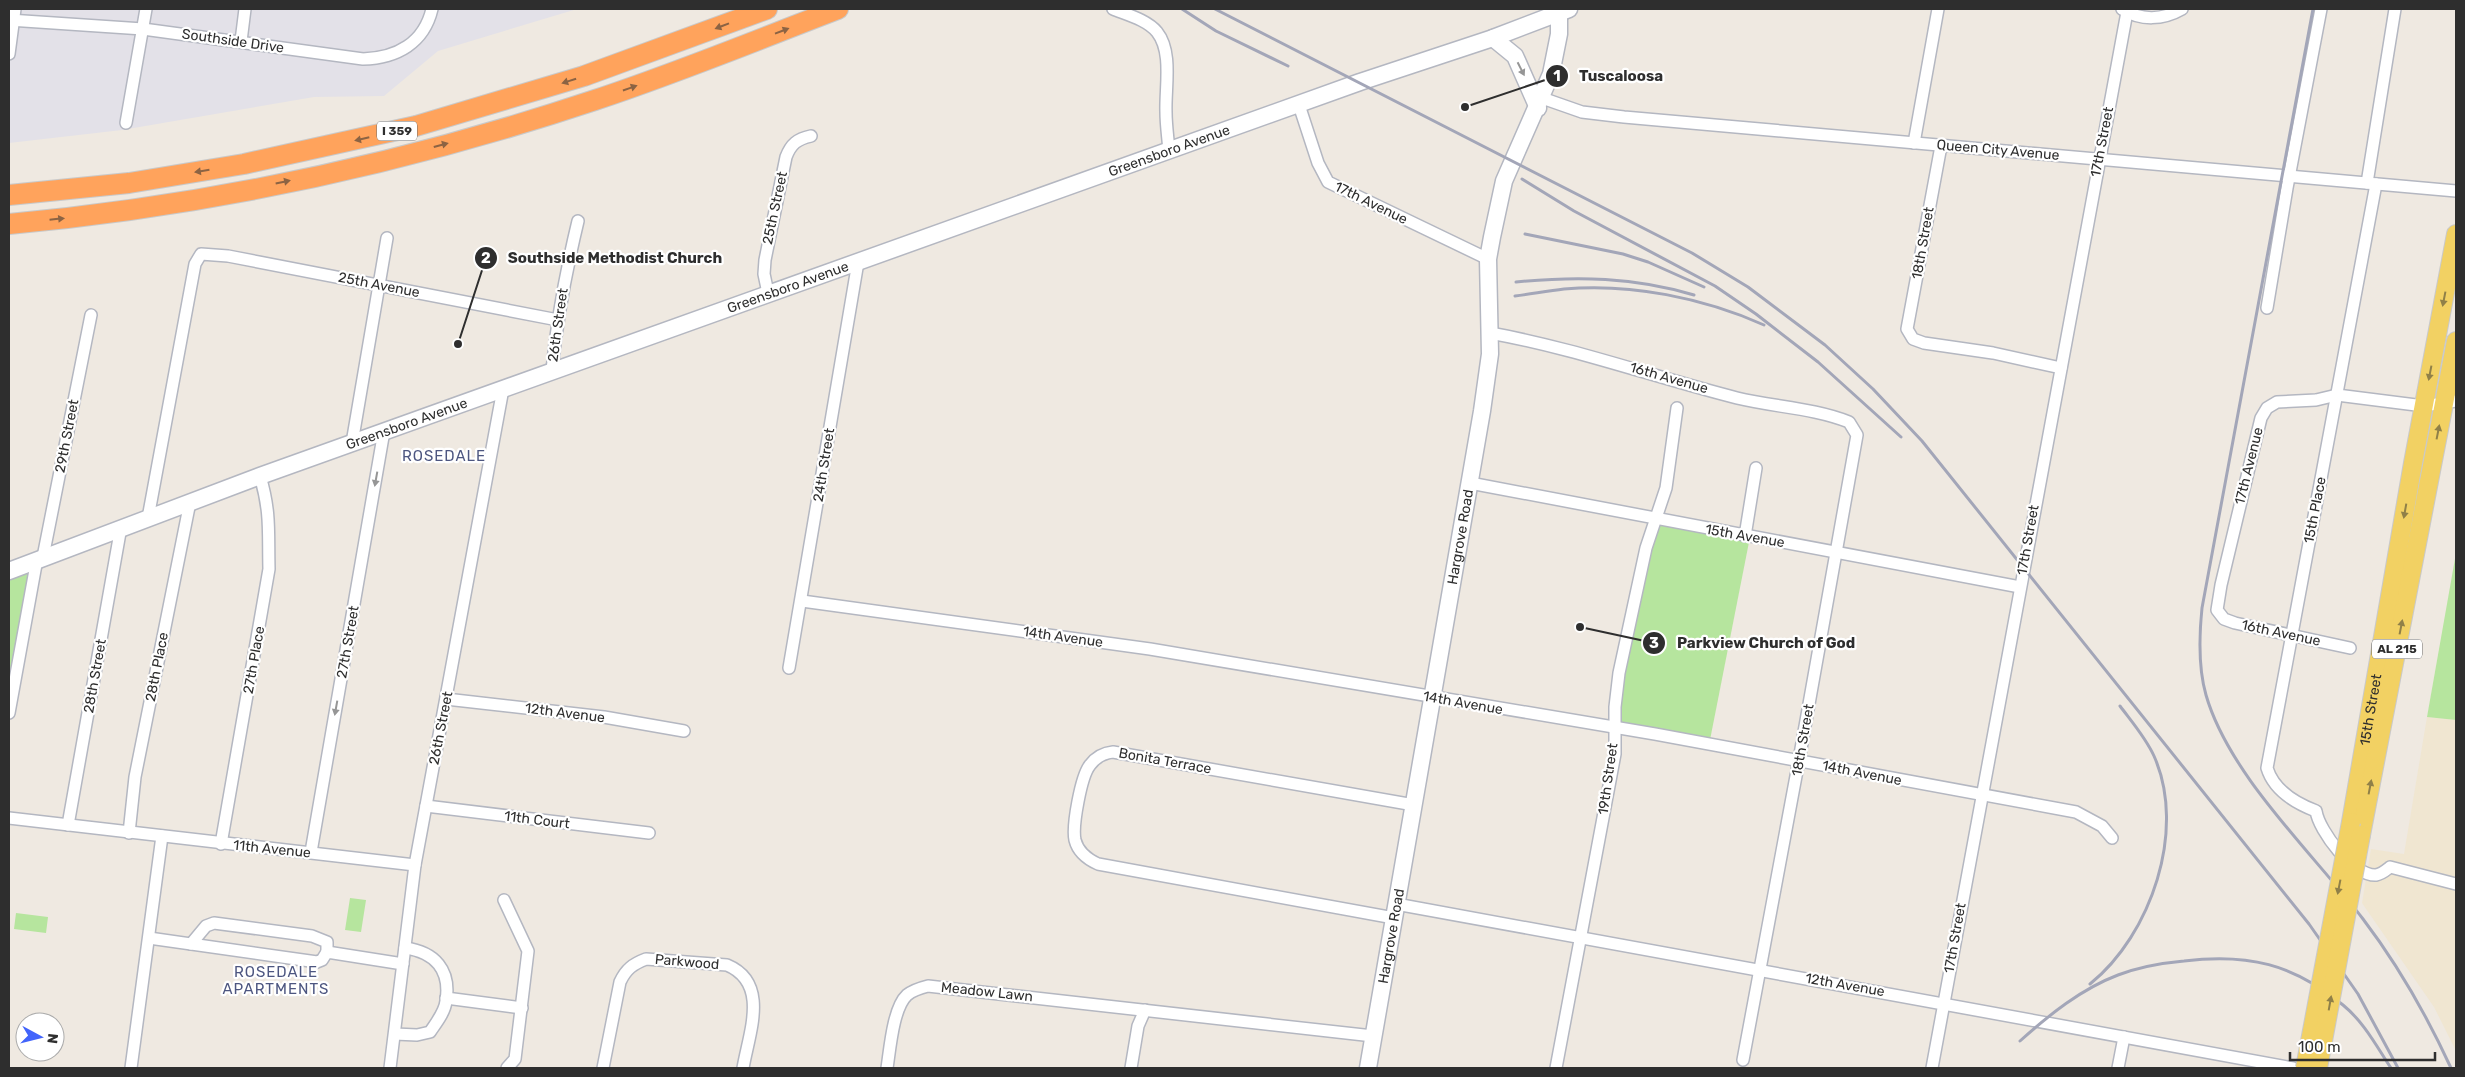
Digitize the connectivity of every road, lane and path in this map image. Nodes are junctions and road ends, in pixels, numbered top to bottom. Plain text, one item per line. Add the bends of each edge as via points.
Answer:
1 (146, 9) edge
2 (245, 9) edge
3 (432, 9) edge
4 (767, 9) edge
5 (838, 9) edge
6 (1113, 9) edge
7 (1938, 9) edge
8 (2182, 9) edge
9 (2321, 9) edge
10 (2395, 9) edge
11 (1562, 10) edge
12 (2124, 10) edge
13 (12, 16) edge
14 (143, 29) junction
15 (1493, 38) junction
16 (241, 42) junction
17 (9, 54) edge
18 (1540, 103) junction
19 (1299, 106) junction
20 (126, 123) dead end
21 (811, 136) dead end
22 (1914, 143) junction
23 (1941, 146) junction
24 (1169, 150) junction
25 (2099, 158) junction
26 (2289, 175) junction
27 (2371, 184) junction
28 (2456, 191) edge
29 (9, 195) edge
30 (578, 221) dead end
31 (9, 224) edge
32 (2456, 234) edge
33 (387, 238) dead end
34 (1488, 260) junction
35 (858, 262) junction
36 (380, 285) junction
37 (768, 293) junction
38 (2267, 308) dead end
39 (91, 315) dead end
40 (558, 320) junction
41 (1490, 333) junction
42 (2456, 341) edge
43 (2060, 368) junction
44 (552, 370) junction
45 (503, 389) junction
46 (2337, 395) junction
47 (2450, 401) edge
48 (2424, 406) junction
49 (1677, 408) dead end
50 (1849, 422) joint
51 (384, 431) junction
52 (352, 443) junction
53 (1756, 468) dead end
54 (260, 476) junction
55 (1470, 484) junction
56 (190, 502) junction
57 (148, 518) junction
58 (1654, 519) junction
59 (121, 528) junction
60 (1745, 536) junction
61 (1836, 552) junction
62 (40, 558) junction
63 (9, 571) edge
64 (2020, 587) junction
65 (802, 601) junction
66 (2217, 610) joint
67 (2292, 635) junction
68 (2350, 648) dead end
69 (789, 668) dead end
70 (1433, 698) junction
71 (446, 699) junction
72 (9, 713) edge
73 (1614, 727) junction
74 (684, 731) dead end
75 (1800, 760) junction
76 (1981, 795) junction
77 (1414, 805) junction
78 (426, 806) junction
79 (9, 818) edge
80 (68, 825) junction
81 (2356, 828) junction
82 (129, 833) junction
83 (649, 833) dead end
84 (162, 836) junction
85 (2112, 838) dead end
86 (221, 844) junction
87 (312, 852) junction
88 (416, 865) junction
89 (2456, 884) edge
90 (504, 900) dead end
91 (1395, 911) junction
92 (1580, 937) junction
93 (149, 938) junction
94 (191, 944) junction
95 (405, 948) junction
96 (327, 952) junction
97 (403, 964) junction
98 (1760, 970) junction
99 (446, 998) junction
100 (1943, 1003) junction
101 (522, 1008) junction
102 (1145, 1010) junction
103 (394, 1034) junction
104 (1373, 1036) junction
105 (2124, 1037) junction
106 (1743, 1060) dead end
107 (131, 1068) edge
108 (390, 1068) edge
109 (507, 1068) edge
110 (603, 1068) edge
111 (743, 1068) edge
112 (887, 1068) edge
113 (1131, 1068) edge
114 (1368, 1068) edge
115 (1556, 1068) edge
116 (1932, 1068) edge
117 (2118, 1068) edge
118 (2293, 1068) edge
119 (2305, 1068) edge
120 (2318, 1068) edge

1 - 14 street
2 - 16 street
3 - 16 street, Southside Drive via 425,29 417,38 387,57 363,60
4 -> 29 highway, I 359 via 575,80 416,126 244,164 129,182
31 -> 5 highway, I 359 via 130,210 245,190 406,155 596,100
6 - 24 street via 1149,25 1163,43
7 - 22 street
8 - 12 street via 2159,18 2147,18
9 - 26 street
10 - 27 street, 15th Place
11 - 15 main road, Greensboro Avenue
11 - 18 main road, Hargrove Road via 1557,50
12 - 25 street, 17th Street
13 - 14 street, Southside Drive
13 - 17 street
14 - 16 street, Southside Drive
14 - 20 street
15 -> 18 main road via 1515,56
15 - 19 main road, Greensboro Avenue
18 - 22 street, Queen City Avenue via 1582,112
18 - 34 main road, Hargrove Road via 1504,181
19 - 24 main road, Greensboro Avenue
19 - 34 street, 17th Avenue via 1318,163 1328,182
21 - 37 street, 25th Street via 790,146 786,157 765,260
22 - 23 street, Queen City Avenue
23 - 25 street, Queen City Avenue
23 - 43 street, 18th Street via 1907,329 1913,339 1924,343 1993,353
24 - 35 main road, Greensboro Avenue
25 - 26 street, Queen City Avenue
25 - 43 street, 17th Street
26 - 27 street, Queen City Avenue
26 - 38 street
27 - 28 street, Queen City Avenue
27 - 46 street, 15th Place
30 - 40 street, 26th Street
32 -> 48 main road, 15th Street / AL 215
33 - 36 street
34 - 41 main road, Hargrove Road
35 - 37 main road, Greensboro Avenue
35 - 65 street, 24th Street
36 - 40 street, 25th Avenue
36 - 52 street
36 - 57 street, 25th Avenue via 228,256 201,254 195,264
37 - 44 main road, Greensboro Avenue
39 - 62 street, 29th Street
40 - 44 street, 26th Street
41 - 50 street, 16th Avenue via 1580,353 1736,398
41 - 55 main road, Hargrove Road via 1490,354
42 - 47 main road, 15th Street / AL 215
43 - 64 street, 17th Street
44 - 45 main road, Greensboro Avenue
45 - 51 main road, Greensboro Avenue
45 - 71 street, 26th Street
46 - 48 street, 17th Avenue
46 - 66 street, 17th Avenue via 2316,400 2277,402 2264,413 2257,429
46 - 67 street, 15th Place
47 - 48 street, 17th Avenue
81 -> 47 main road, 15th Street / AL 215
48 -> 81 main road, 15th Street / AL 215
49 - 58 street, 19th Street via 1666,488
50 - 61 street, 18th Street via 1857,435
51 - 52 main road, Greensboro Avenue
51 -> 87 street, 27th Street
52 - 54 main road, Greensboro Avenue
53 - 60 street
54 - 56 main road, Greensboro Avenue
54 - 86 street, 27th Place via 270,523 269,569
55 - 58 street, 15th Avenue
55 - 70 main road, Hargrove Road
56 - 57 main road, Greensboro Avenue
56 - 82 street, 28th Place via 135,777
57 - 59 main road, Greensboro Avenue
58 - 60 street, 15th Avenue
58 - 73 street, 19th Street via 1619,673
59 - 62 main road, Greensboro Avenue
59 - 80 street, 28th Street
60 - 61 street, 15th Avenue
61 - 64 street, 15th Avenue
61 - 75 street, 18th Street
62 - 63 main road, Greensboro Avenue
62 - 72 street, 29th Street
64 - 76 street, 17th Street
65 - 69 street, 24th Street
65 - 70 street, 14th Avenue via 1150,649
66 - 67 street, 16th Avenue via 2224,619 2235,623
67 - 68 street, 16th Avenue
67 - 89 street, 15th Place via 2267,768 2270,779 2296,803 2316,812 2324,833 2340,853 2361,870 2375,875 2390,867
70 - 73 street, 14th Avenue
70 - 77 main road, Hargrove Road
71 - 74 street, 12th Avenue via 604,717
71 - 78 street, 26th Street
73 - 75 street, 14th Avenue
73 - 92 street, 19th Street via 1615,754
75 - 76 street, 14th Avenue
75 - 98 street, 18th Street
76 - 85 street, 14th Avenue via 2076,812 2102,826
76 - 100 street, 17th Street
77 - 91 main road, Hargrove Road
77 - 91 street, Bonita Terrace via 1113,752 1096,758 1086,772 1075,827 1075,840 1081,852 1098,864
78 - 83 street, 11th Court
78 - 88 street, 26th Street
79 - 80 street
80 - 82 street, 11th Avenue
81 -> 119 main road, 15th Street / AL 215, bridge
120 -> 81 main road, 15th Street / AL 215, bridge
82 - 84 street, 11th Avenue
84 - 86 street, 11th Avenue
84 - 93 street
86 - 87 street, 11th Avenue
87 - 88 street, 11th Avenue
88 - 95 street, 26th Street
90 - 101 street via 528,951
91 - 92 street, 12th Avenue
91 - 104 main road, Hargrove Road
92 - 98 street, 12th Avenue
92 - 115 street, 19th Street
93 - 94 street
93 - 107 street
94 - 96 street via 317,962
94 - 96 street via 206,926 214,924 312,936 327,942
95 - 97 street, 26th Street
95 - 99 street via 424,952 441,966 447,985
96 - 97 street
97 - 103 street, 26th Street
98 - 100 street, 12th Avenue
98 - 106 street, 18th Street
99 - 101 street
99 - 103 street via 440,1017 430,1032
100 - 105 street, 12th Avenue
100 - 116 street, 17th Street
101 - 109 street via 515,1059
102 - 104 street, Meadow Lawn
102 - 112 street, Meadow Lawn via 940,986 922,988 906,996 899,1006
102 - 113 street via 1138,1026
103 - 108 street, 26th Street
104 - 114 main road, Hargrove Road
105 - 117 street
105 - 118 street, 12th Avenue
110 - 111 street, Parkwood via 618,989 625,971 646,959 727,965 747,978 754,1001

